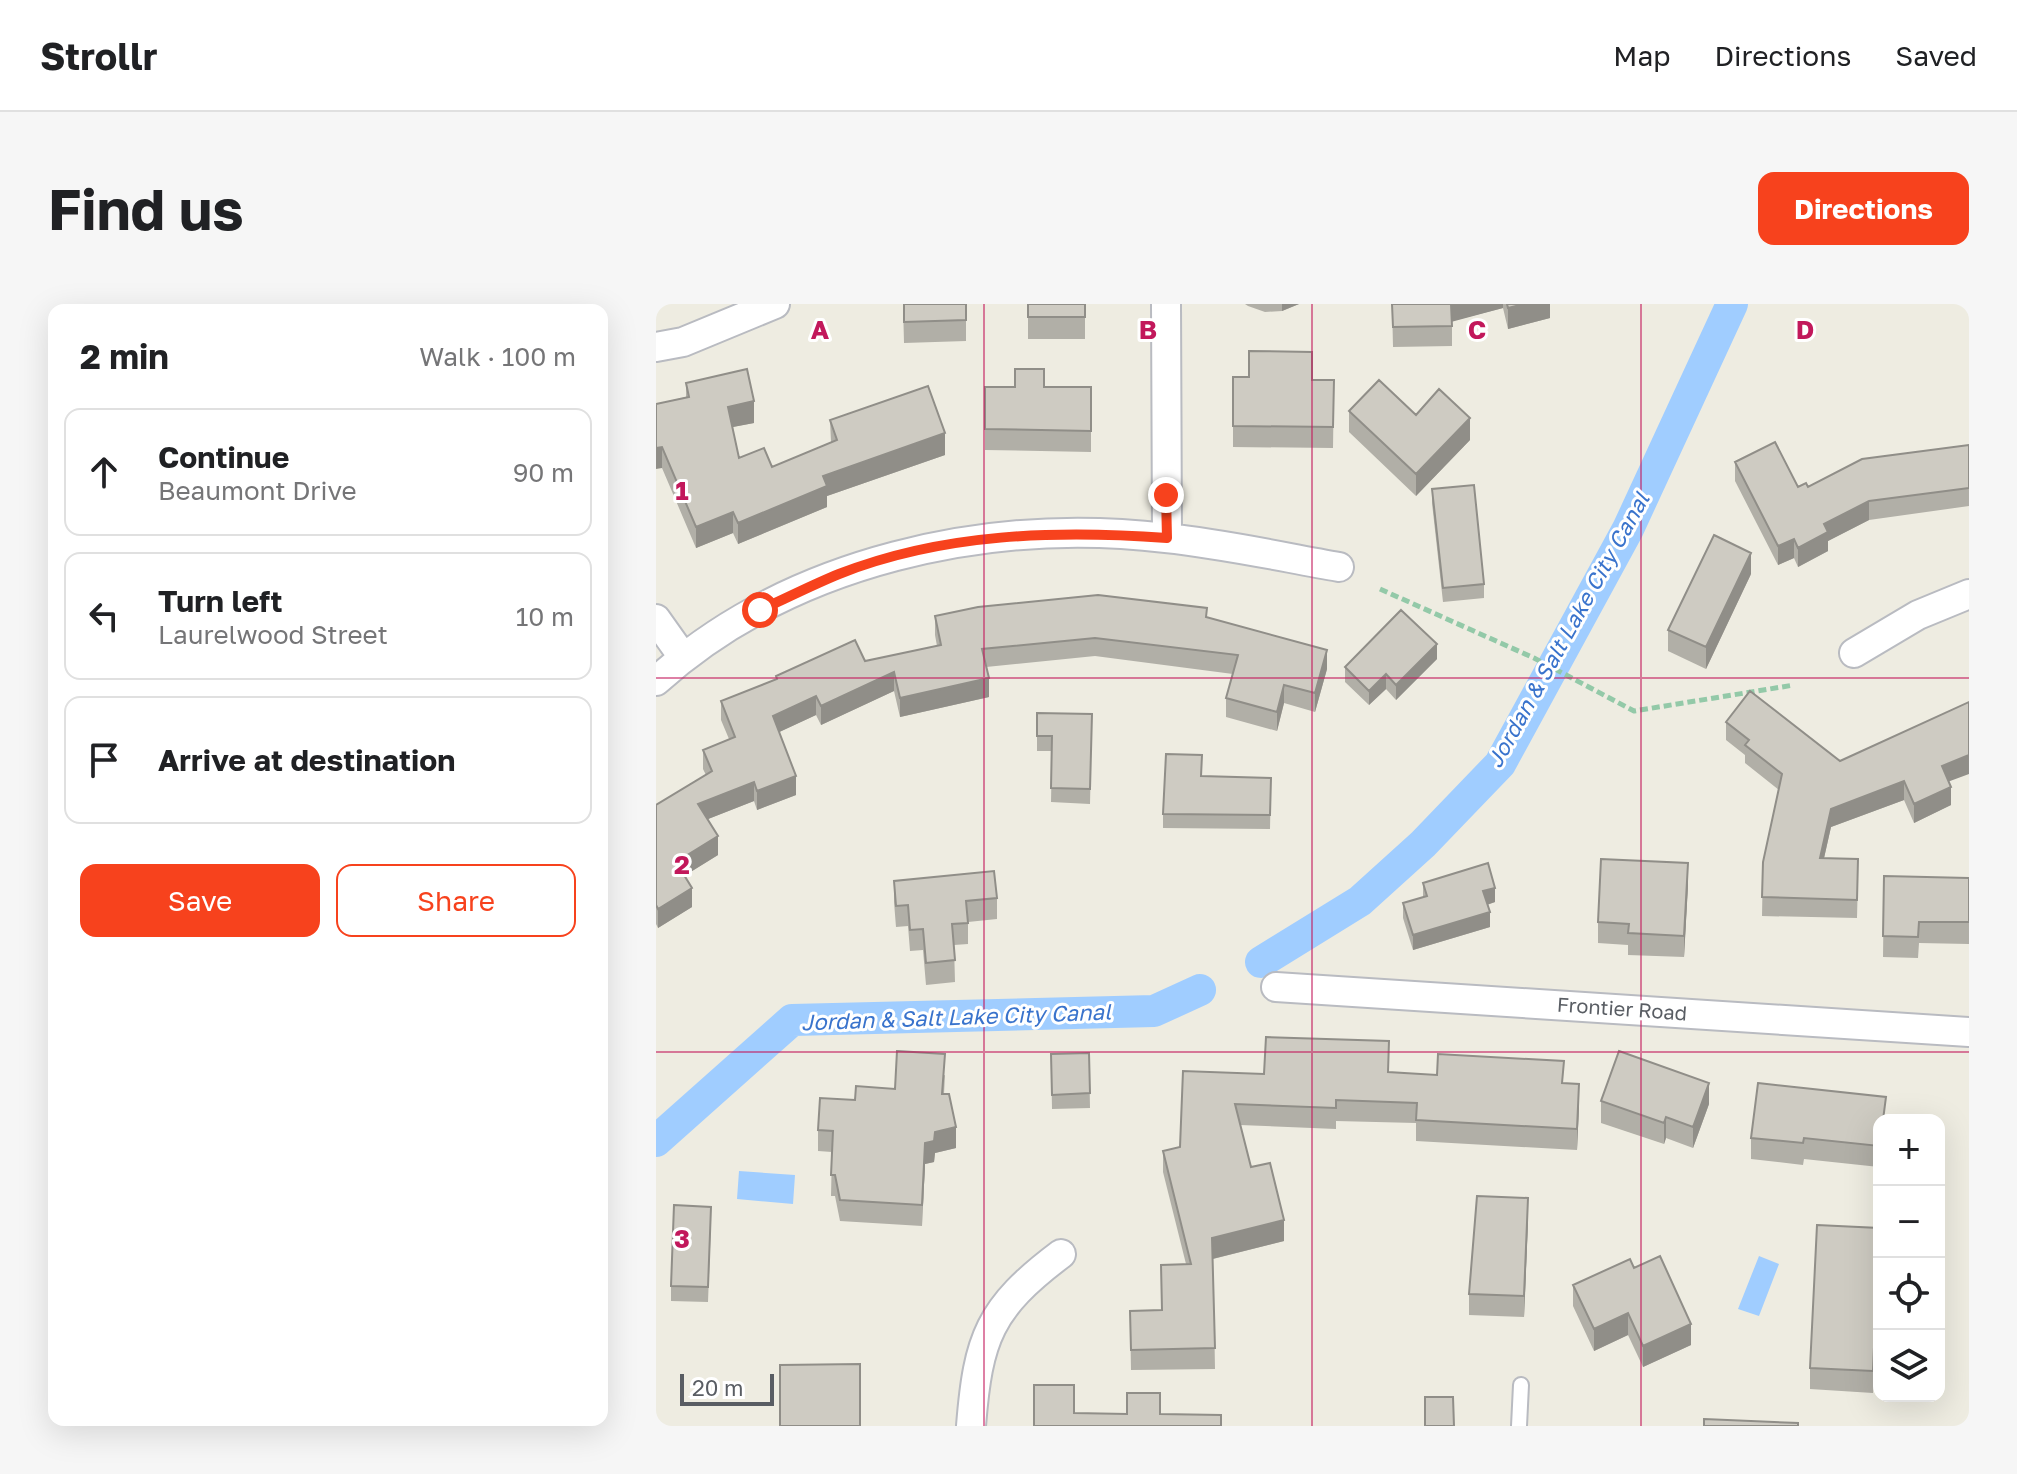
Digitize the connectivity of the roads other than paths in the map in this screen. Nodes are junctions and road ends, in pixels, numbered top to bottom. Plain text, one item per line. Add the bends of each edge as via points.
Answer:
1 (775, 304) edge
2 (1166, 304) edge
3 (656, 347) edge
4 (1167, 538) junction
5 (1339, 567) dead end
6 (1969, 594) edge
7 (656, 619) edge
8 (1854, 653) dead end
9 (683, 657) junction
10 (656, 681) edge
11 (1276, 987) dead end
12 (1969, 1032) edge
13 (1061, 1254) dead end
14 (1521, 1385) dead end
15 (971, 1426) edge
16 (1519, 1426) edge

1 - 3 street via 683,342
2 - 4 street
4 - 5 street
4 - 9 street via 1050,533 966,541 906,554 841,573 760,610
6 - 8 street via 1918,615
7 - 9 street
9 - 10 street
11 - 12 street, Frontier Road
13 - 15 street via 1023,1282 991,1325 979,1358
14 - 16 lane

